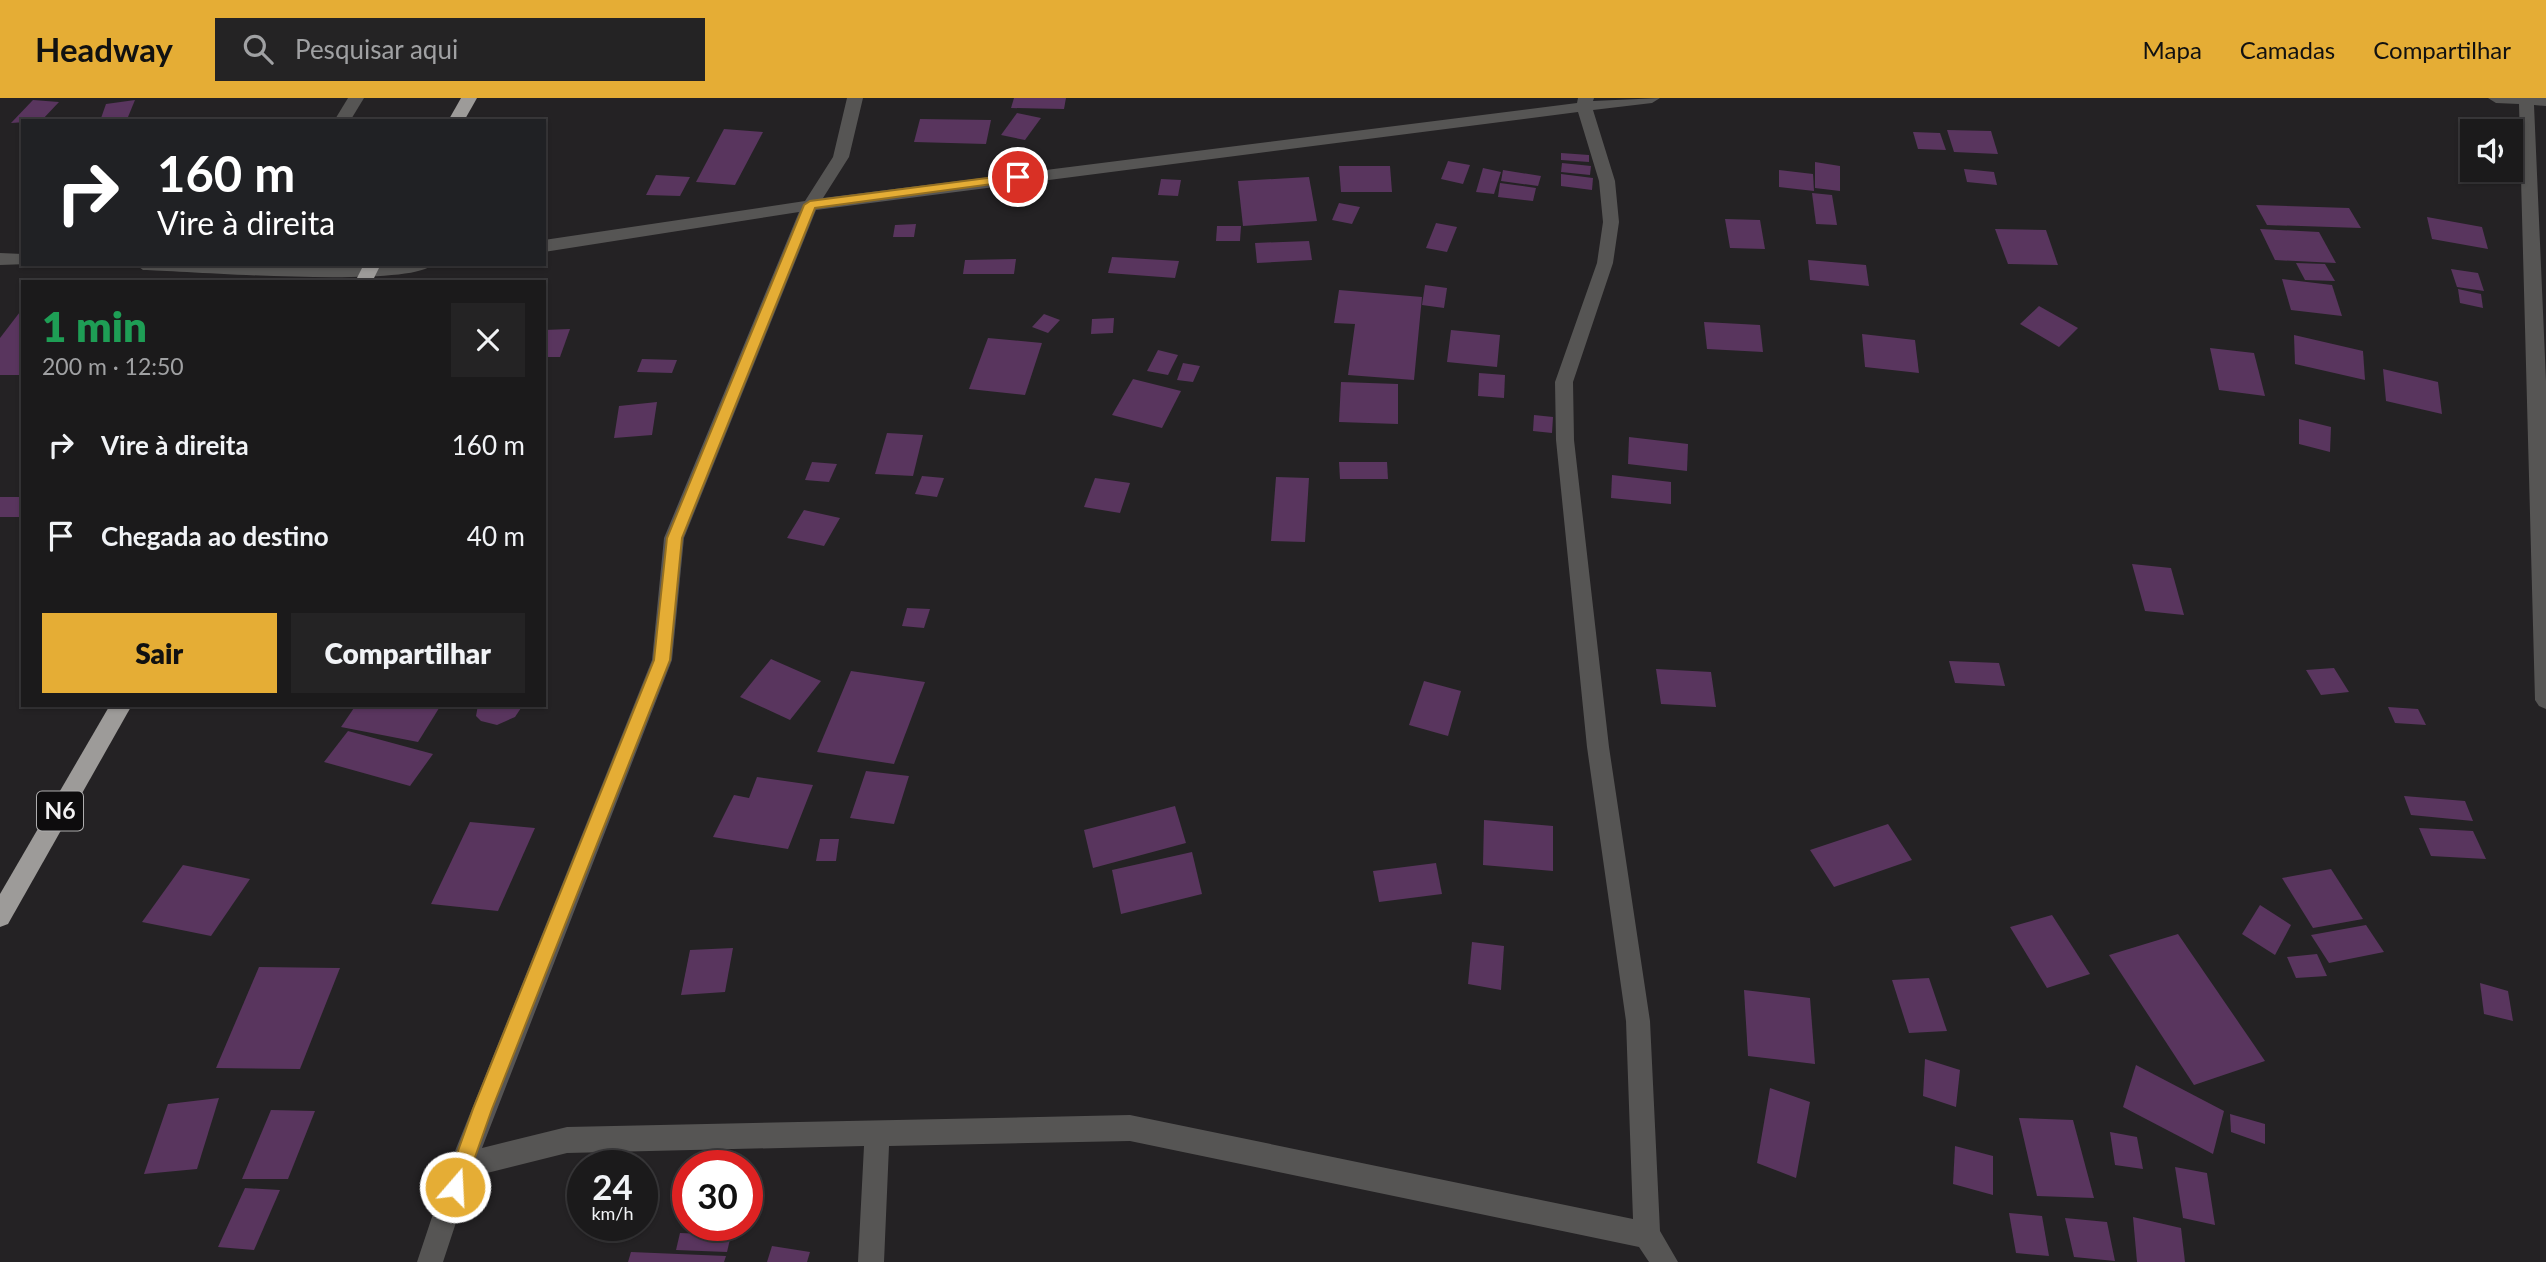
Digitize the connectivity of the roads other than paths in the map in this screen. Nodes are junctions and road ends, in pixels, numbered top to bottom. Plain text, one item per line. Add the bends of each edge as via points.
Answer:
1 (356, 98) edge
2 (469, 98) edge
3 (855, 98) edge
4 (1652, 98) edge
5 (2496, 98) edge
6 (2526, 99) edge
7 (2546, 101) edge
8 (1585, 103) edge
9 (343, 119) edge
10 (457, 119) edge
11 (810, 205) junction
12 (546, 246) edge
13 (0, 259) edge
14 (21, 260) edge
15 (226, 266) edge
16 (412, 266) edge
17 (268, 267) edge
18 (368, 273) edge
19 (2546, 700) edge
20 (120, 707) edge
21 (1, 912) edge
22 (877, 1134) junction
23 (462, 1166) junction
24 (1647, 1235) junction
25 (430, 1262) edge
26 (871, 1262) edge
27 (1665, 1262) edge

1 - 9 street
2 - 10 highway
3 - 11 street via 841,157
4 - 8 street
5 - 6 street
6 - 7 street
6 - 19 street
8 - 11 street
8 - 24 street via 1607,181 1611,222 1605,263 1564,382 1565,440 1598,747 1638,1021
11 - 12 street
11 - 23 street via 674,538 662,660
13 - 14 street
15 - 17 street
16 - 18 street
17 - 18 street
20 - 21 highway, N6
22 - 23 street via 567,1140
22 - 24 street via 1130,1128
22 - 26 street
23 - 25 street
24 - 27 street

